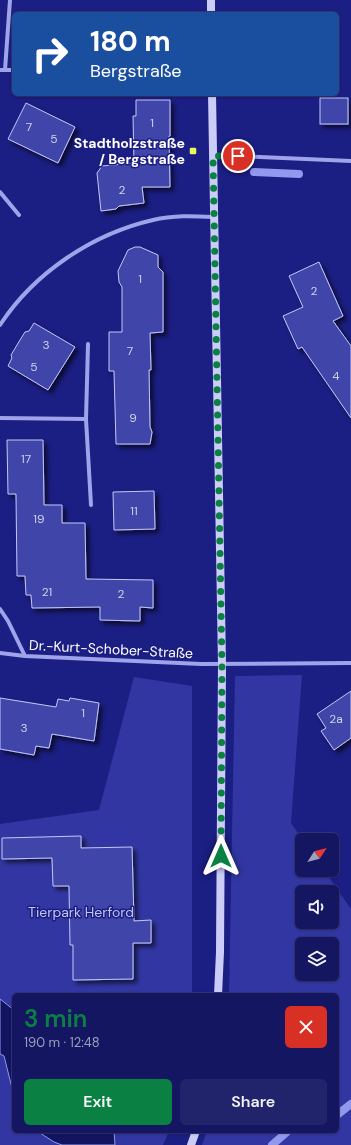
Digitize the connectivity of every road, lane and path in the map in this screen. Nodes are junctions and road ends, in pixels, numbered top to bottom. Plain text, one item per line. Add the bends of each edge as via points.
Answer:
1 (10, 0) edge
2 (211, 0) edge
3 (211, 12) edge
4 (0, 70) edge
5 (5, 70) junction
6 (12, 70) edge
7 (212, 96) edge
8 (213, 156) junction
9 (351, 161) edge
10 (0, 192) edge
11 (19, 215) dead end
12 (214, 217) junction
13 (0, 325) edge
14 (88, 344) dead end
15 (0, 418) edge
16 (86, 418) junction
17 (91, 505) dead end
18 (0, 609) edge
19 (0, 653) edge
20 (25, 656) junction
21 (351, 663) edge
22 (222, 664) junction
23 (218, 993) edge
24 (195, 1133) edge
25 (191, 1145) edge

1 - 5 street
2 - 3 street
4 - 5 street
5 - 6 street
7 - 8 street
8 - 9 street
8 - 12 street
10 - 11 street
12 - 13 street via 187,216 154,220 118,231 82,248 54,267
12 - 22 street
14 - 16 street
15 - 16 street
16 - 17 street
18 - 20 street
19 - 20 street, Dr.-Kurt-Schober-Straße
20 - 22 street, Dr.-Kurt-Schober-Straße
21 - 22 street, Dr.-Kurt-Schober-Straße
22 - 23 street
24 - 25 street

